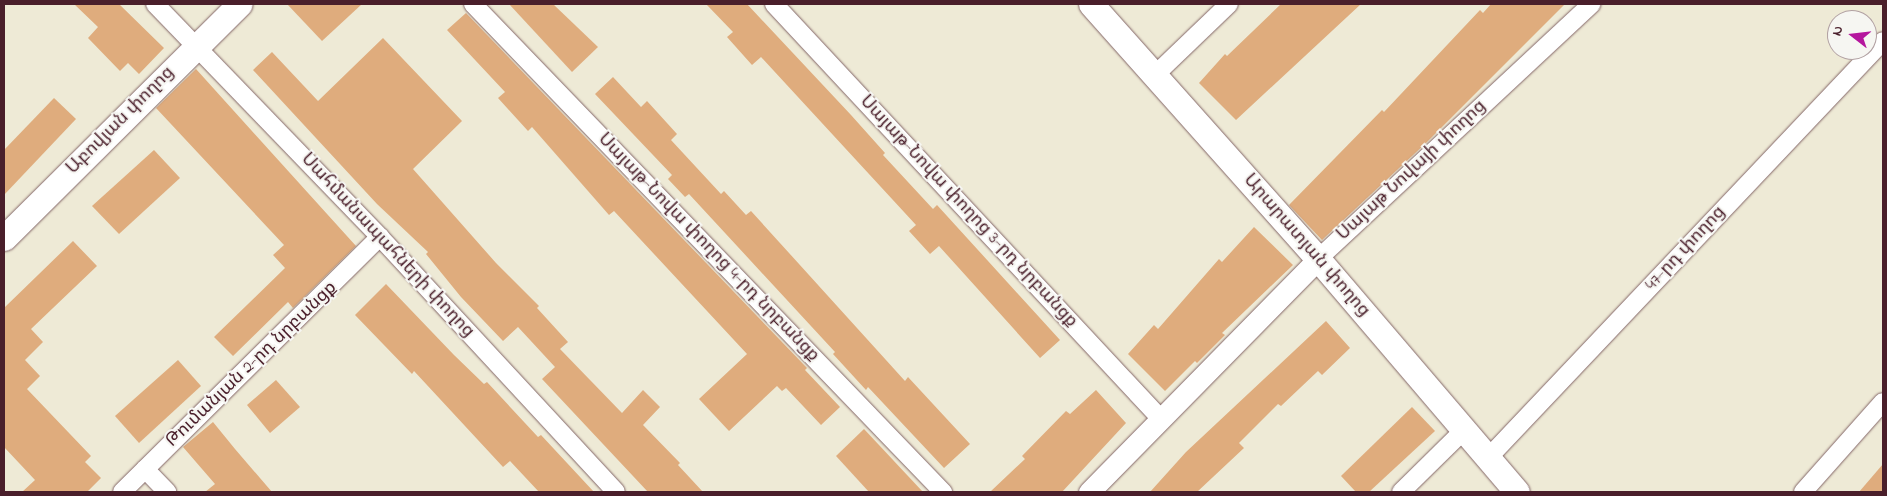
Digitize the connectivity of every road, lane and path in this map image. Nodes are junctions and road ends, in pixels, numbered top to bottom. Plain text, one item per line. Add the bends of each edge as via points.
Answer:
1 (155, 4) edge
2 (240, 4) edge
3 (473, 4) edge
4 (774, 4) edge
5 (1090, 4) edge
6 (1229, 4) edge
7 (1591, 4) edge
8 (1883, 41) edge
9 (196, 46) junction
10 (1156, 74) junction
11 (380, 237) junction
12 (4, 238) edge
13 (1318, 259) junction
14 (1883, 402) edge
15 (1161, 419) junction
16 (1464, 430) junction
17 (1488, 458) junction
18 (145, 469) junction
19 (122, 492) edge
20 (167, 492) edge
21 (616, 492) edge
22 (943, 492) edge
23 (1089, 492) edge
24 (1402, 492) edge
25 (1517, 492) edge
26 (1804, 492) edge

1 - 9 street, Սահմանապահների փողոց
2 - 9 main road, Աբովյան փողոց
3 - 22 street, Սայաթ-Նովա փողոց 4-րդ նրբանցք
4 - 15 street, Սայաթ-Նովա փողոց 3-րդ նրբանցք
5 - 10 main road, Արարատյան փողոց
6 - 10 street
7 - 13 street, Սայաթ Նովայի փողոց
8 - 17 street, 47-րդ փողոց
9 - 11 street, Սահմանապահների փողոց
9 - 12 main road, Աբովյան փողոց
10 - 13 main road, Արարատյան փողոց
11 - 18 street, Թումանյան 2-րդ նրբանցք
11 - 21 street, Սահմանապահների փողոց
13 - 15 street, Սայաթ Նովայի փողոց
13 - 16 main road, Արարատյան փողոց
14 - 26 street
15 - 23 street, Սայաթ Նովայի փողոց
16 - 17 main road, Արարատյան փողոց
16 - 24 street
17 - 25 main road, Արարատյան փողոց
18 - 19 street, Թումանյան 2-րդ նրբանցք
18 - 20 street

